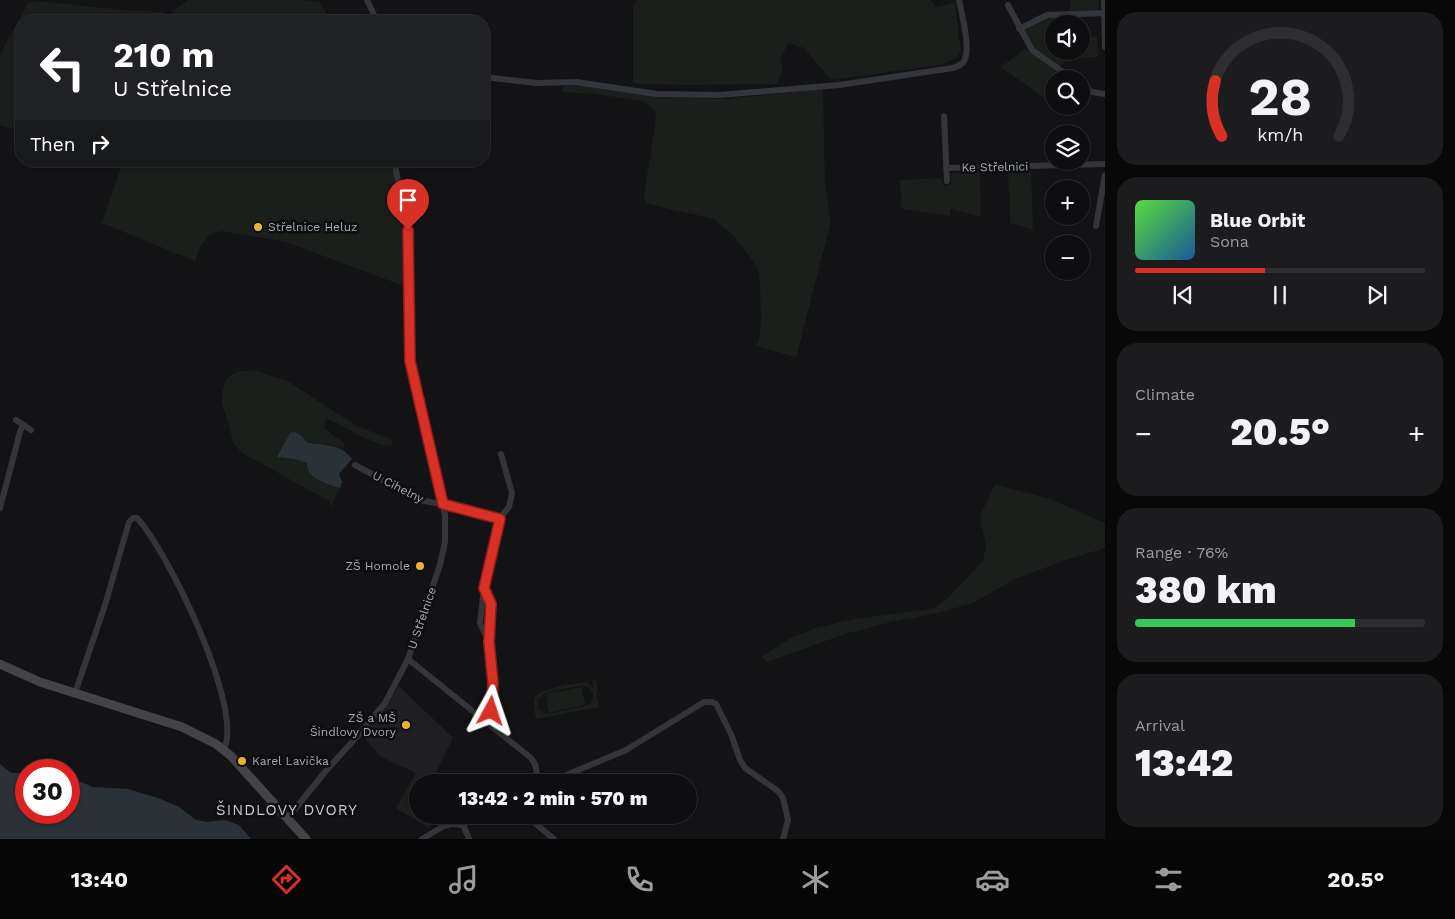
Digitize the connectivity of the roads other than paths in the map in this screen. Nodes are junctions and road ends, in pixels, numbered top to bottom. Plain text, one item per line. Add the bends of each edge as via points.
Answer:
1 (367, 0) edge
2 (959, 0) edge
3 (1104, 0) edge
4 (1008, 5) dead end
5 (1104, 13) edge
6 (374, 15) edge
7 (1020, 29) junction
8 (1105, 48) edge
9 (1060, 70) edge
10 (490, 78) edge
11 (1090, 91) edge
12 (1105, 94) edge
13 (944, 116) dead end
14 (1105, 164) edge
15 (395, 167) edge
16 (946, 168) junction
17 (1105, 175) edge
18 (947, 181) dead end
19 (1096, 226) dead end
20 (16, 420) dead end
21 (24, 425) junction
22 (31, 430) dead end
23 (501, 454) dead end
24 (355, 465) dead end
25 (443, 504) junction
26 (0, 508) edge
27 (500, 519) junction
28 (484, 588) junction
29 (489, 642) junction
30 (408, 659) junction
31 (0, 664) edge
32 (75, 693) junction
33 (490, 724) junction
34 (224, 750) junction
35 (538, 774) edge
36 (569, 774) edge
37 (287, 818) junction
38 (452, 824) edge
39 (463, 824) edge
40 (536, 824) edge
41 (306, 839) edge
42 (422, 839) edge
43 (468, 839) edge
44 (554, 839) edge
45 (783, 839) edge

1 - 6 street
2 - 10 street via 966,51 965,60 953,68 839,85 719,95 657,94 576,82
3 - 5 street
4 - 7 street
5 - 7 street via 1047,15
5 - 8 street
7 - 9 street via 1032,50
11 - 12 street
13 - 16 street, Ke Střelnici
14 - 16 street, Ke Střelnici
15 - 25 street, U Střelnice via 408,230 411,371
16 - 18 street, Ke Střelnici
17 - 19 street
20 - 21 street
21 - 22 street
21 - 26 street
23 - 27 street via 512,493 509,507
24 - 25 street, U Cihelny via 419,500
25 - 27 street
25 - 30 street, U Střelnice via 446,527 443,554
27 - 28 street
28 - 29 street via 491,604
28 - 29 street via 480,623
29 - 33 street via 493,683
30 - 33 street, U Střelnice
30 - 37 street via 377,713
31 - 32 street
32 - 34 street via 182,727
32 - 34 street via 129,522 137,518 189,606 212,664 227,718
33 - 35 street, U Střelnice via 531,758
34 - 37 street
36 - 45 street via 626,750 704,702 712,702 716,704 745,768 783,798 788,820
37 - 41 street
38 - 42 street
39 - 43 street
40 - 44 street

